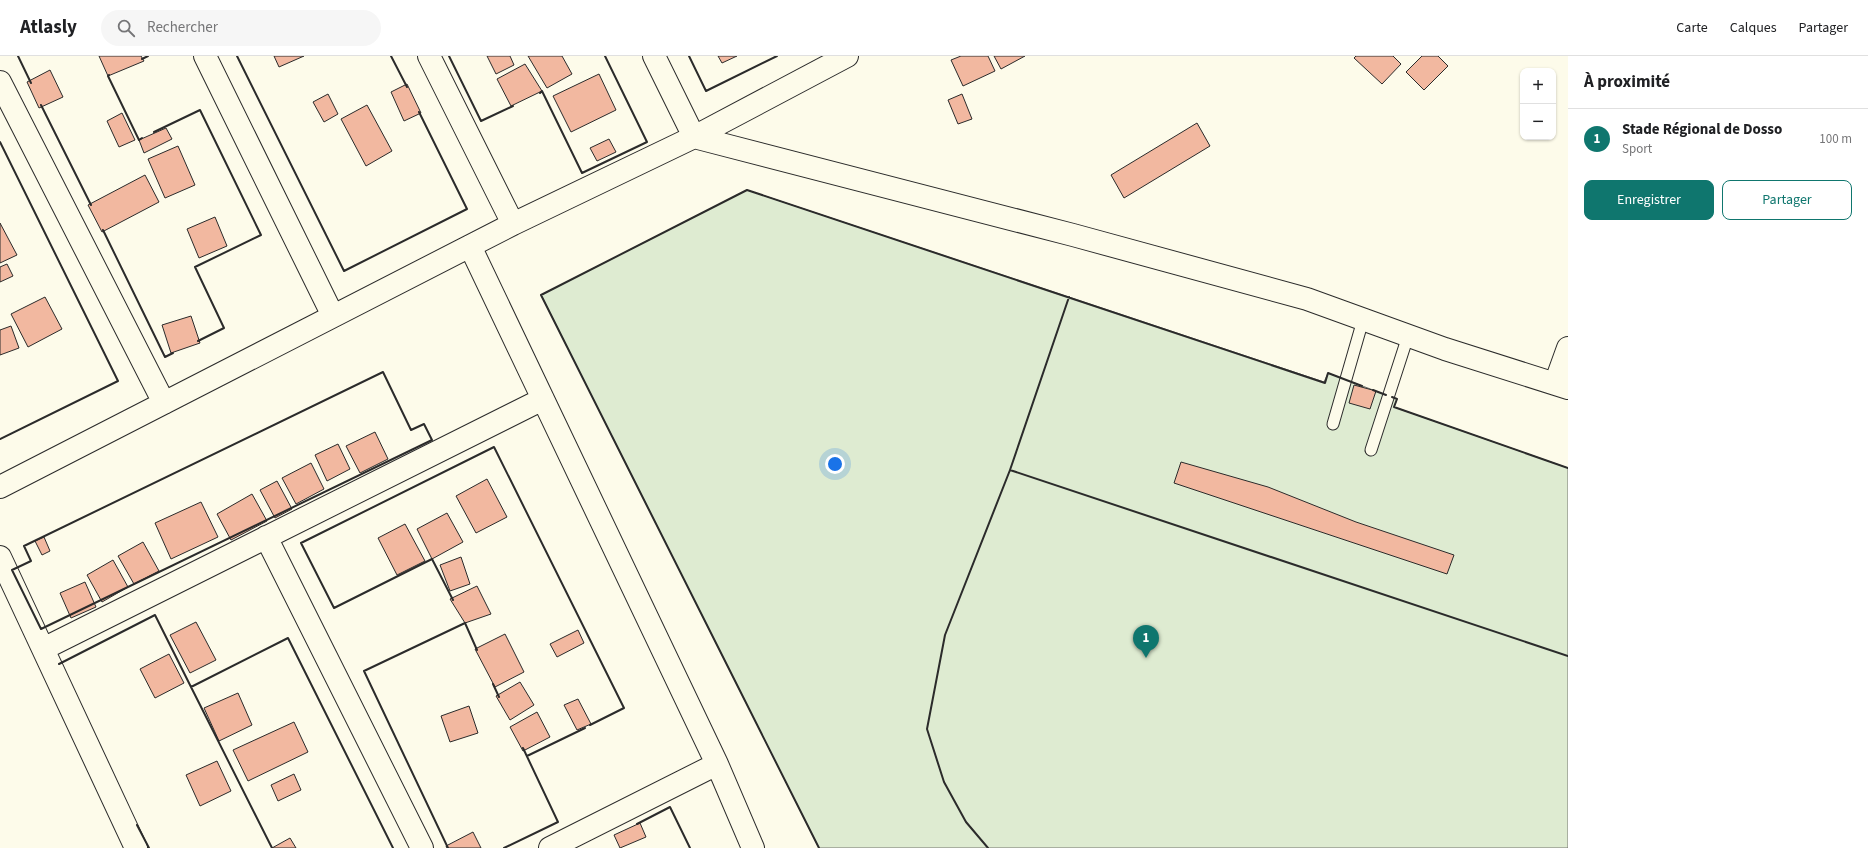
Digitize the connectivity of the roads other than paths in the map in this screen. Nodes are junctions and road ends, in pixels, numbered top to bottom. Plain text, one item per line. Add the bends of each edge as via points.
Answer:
1 (205, 56) edge
2 (429, 56) edge
3 (654, 56) edge
4 (847, 56) edge
5 (0, 82) edge
6 (694, 137) junction
7 (513, 224) junction
8 (470, 246) junction
9 (333, 316) junction
10 (1363, 320) junction
11 (1408, 336) junction
12 (1568, 348) edge
13 (1561, 386) edge
14 (543, 399) junction
15 (164, 403) junction
16 (1333, 424) dead end
17 (1371, 450) dead end
18 (0, 487) edge
19 (266, 537) junction
20 (0, 557) edge
21 (43, 649) junction
22 (717, 764) junction
23 (136, 848) edge
24 (422, 848) edge
25 (550, 848) edge
26 (754, 848) edge

1 - 9 street
2 - 7 street
3 - 6 street
4 - 6 street
5 - 15 street
6 - 7 street
6 - 10 street via 1200,269 1307,299
7 - 8 street
8 - 9 street
8 - 14 street
9 - 15 street
10 - 11 street
10 - 16 lane
11 - 13 street
11 - 17 lane
12 - 13 street
14 - 19 street
14 - 22 street
15 - 18 street
19 - 21 street
19 - 24 street
20 - 21 street
21 - 23 street
22 - 25 street
22 - 26 street

